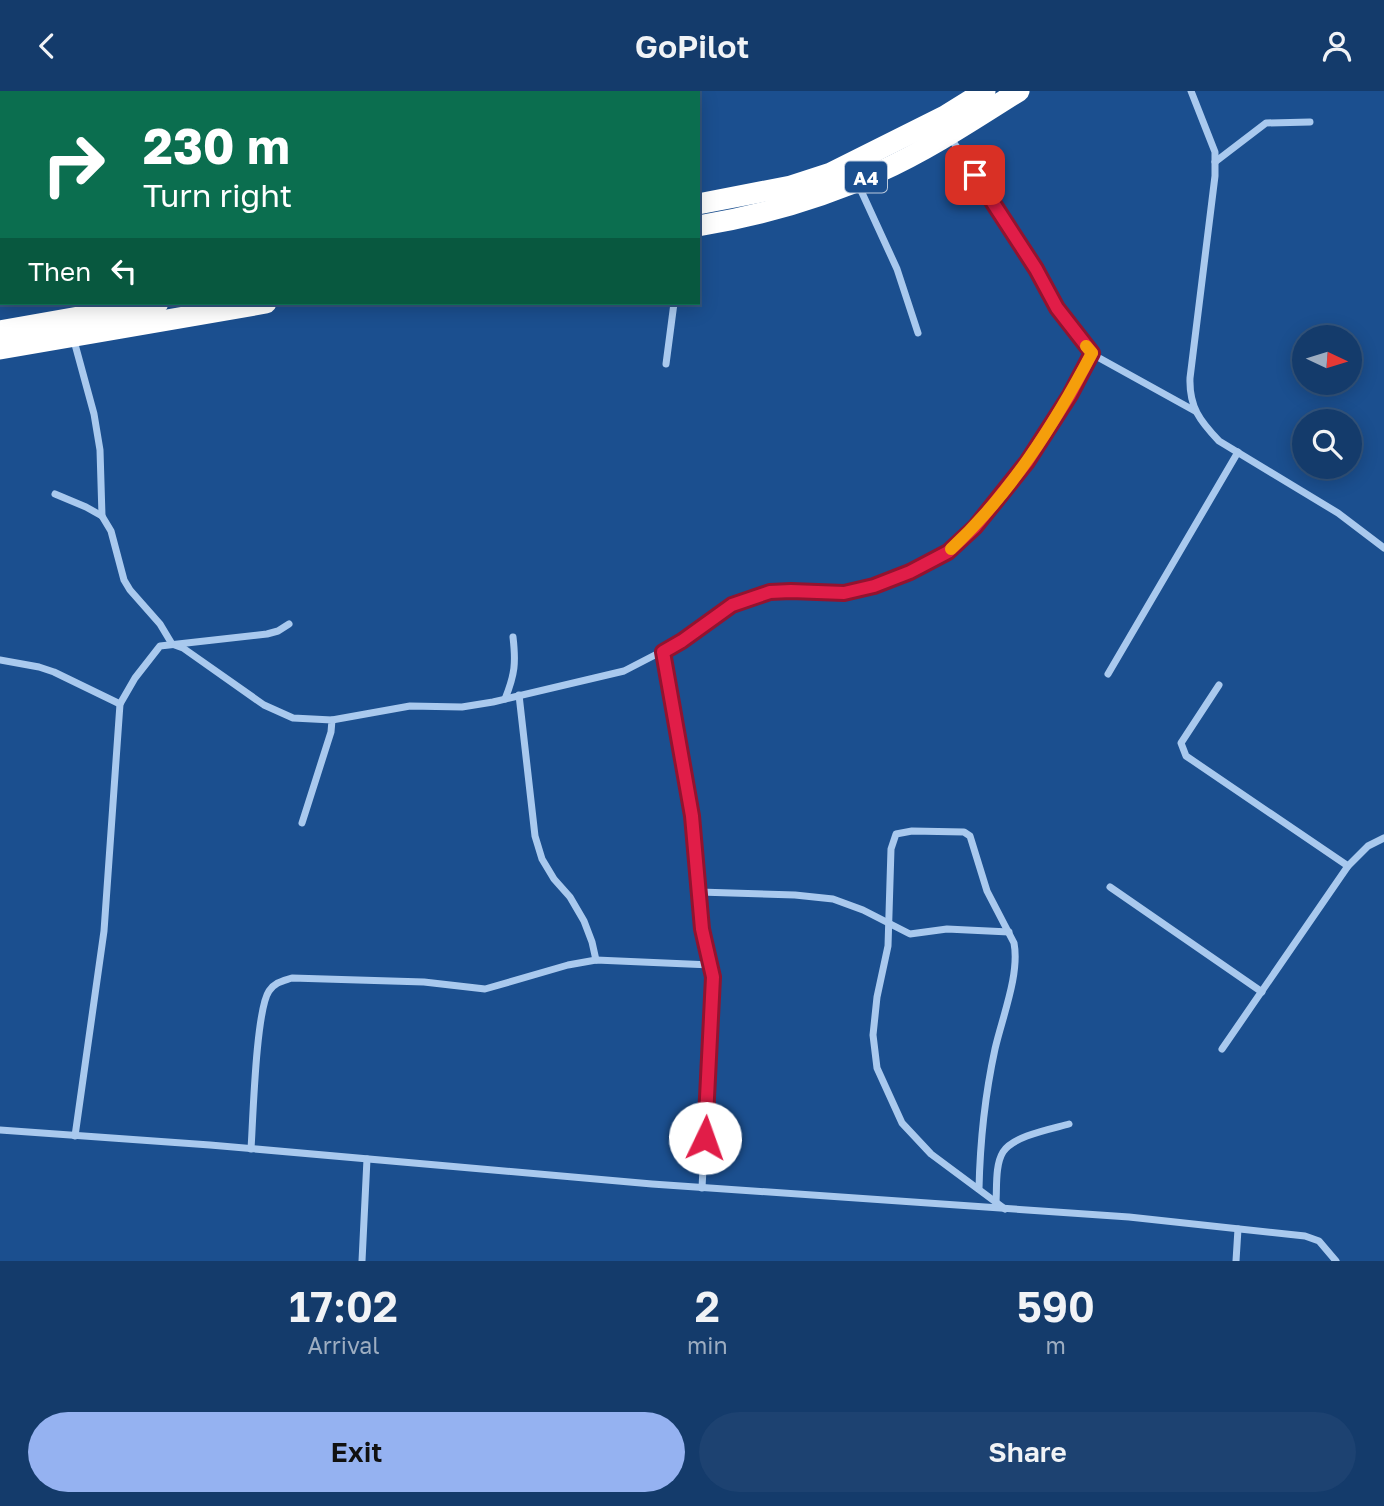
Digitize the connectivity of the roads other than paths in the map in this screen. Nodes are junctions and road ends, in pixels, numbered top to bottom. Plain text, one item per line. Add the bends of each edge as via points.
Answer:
1 (985, 91) edge
2 (1018, 91) edge
3 (1191, 91) edge
4 (1310, 122) dead end
5 (948, 135) junction
6 (1215, 163) junction
7 (856, 181) junction
8 (700, 204) edge
9 (700, 226) edge
10 (147, 305) edge
11 (255, 305) edge
12 (674, 305) edge
13 (0, 331) edge
14 (918, 333) dead end
15 (73, 337) junction
16 (0, 349) edge
17 (1092, 353) junction
18 (666, 363) dead end
19 (1195, 411) junction
20 (1238, 452) junction
21 (55, 494) dead end
22 (102, 516) junction
23 (1384, 548) edge
24 (289, 624) dead end
25 (513, 637) dead end
26 (172, 644) junction
27 (663, 652) junction
28 (0, 660) edge
29 (1108, 674) dead end
30 (1219, 685) dead end
31 (519, 695) junction
32 (505, 699) junction
33 (120, 704) junction
34 (332, 720) junction
35 (302, 823) dead end
36 (1384, 838) edge
37 (1348, 866) junction
38 (1111, 887) dead end
39 (699, 891) junction
40 (890, 923) junction
41 (1009, 932) junction
42 (596, 960) junction
43 (711, 965) junction
44 (1262, 992) junction
45 (1222, 1049) dead end
46 (1069, 1124) dead end
47 (0, 1131) edge
48 (75, 1136) junction
49 (251, 1149) junction
50 (366, 1159) junction
51 (702, 1188) junction
52 (979, 1189) junction
53 (996, 1202) junction
54 (1005, 1209) junction
55 (1238, 1229) junction
56 (362, 1261) edge
57 (1236, 1261) edge
58 (1336, 1261) edge

1 - 8 highway, A4 via 831,173 791,186
2 - 5 highway, A4
3 - 6 street via 1206,124
4 - 6 street via 1266,123
5 - 7 highway, A4
5 - 17 street via 1028,255 1057,308
6 - 19 street via 1190,378
7 - 9 highway, A4 via 802,201
7 - 14 street via 897,269
10 - 13 highway
11 - 15 highway
12 - 18 street
15 - 16 highway
15 - 22 street via 100,450
17 - 19 street
17 - 27 street via 1027,462 975,527 948,552 874,586 844,593 770,592 732,605
19 - 20 street via 1219,441
20 - 23 street via 1338,513
20 - 29 street
21 - 22 street
22 - 26 street via 111,531 124,580
24 - 26 street via 267,634
25 - 32 street via 516,664
26 - 33 street via 160,646 149,657
26 - 34 street via 264,705 293,718
27 - 31 street via 624,671
27 - 39 street via 692,816
28 - 33 street via 54,672
30 - 37 street via 1181,743 1185,756
31 - 32 street
31 - 42 street via 535,836 542,859 584,921
32 - 34 street via 462,706 410,706
33 - 48 street via 104,931
34 - 35 street
36 - 37 street via 1368,846
37 - 44 street
38 - 44 street
39 - 40 street via 833,899
39 - 43 street
40 - 41 street via 910,934 947,929
40 - 41 street via 891,849 896,834 964,832 970,835 987,891
40 - 52 street via 873,1035 877,1068 902,1123 931,1154
41 - 52 street via 1014,960 986,1105
42 - 43 street
42 - 49 street via 485,989 424,982 292,978 278,982 268,991 262,1013
43 - 51 street via 714,988
44 - 45 street
46 - 53 street via 1014,1141 1003,1151
47 - 48 street
48 - 49 street
49 - 50 street
50 - 51 street
50 - 56 street
51 - 54 street
52 - 53 street
53 - 54 street
54 - 55 street
55 - 57 street
55 - 58 street via 1306,1236 1319,1241

